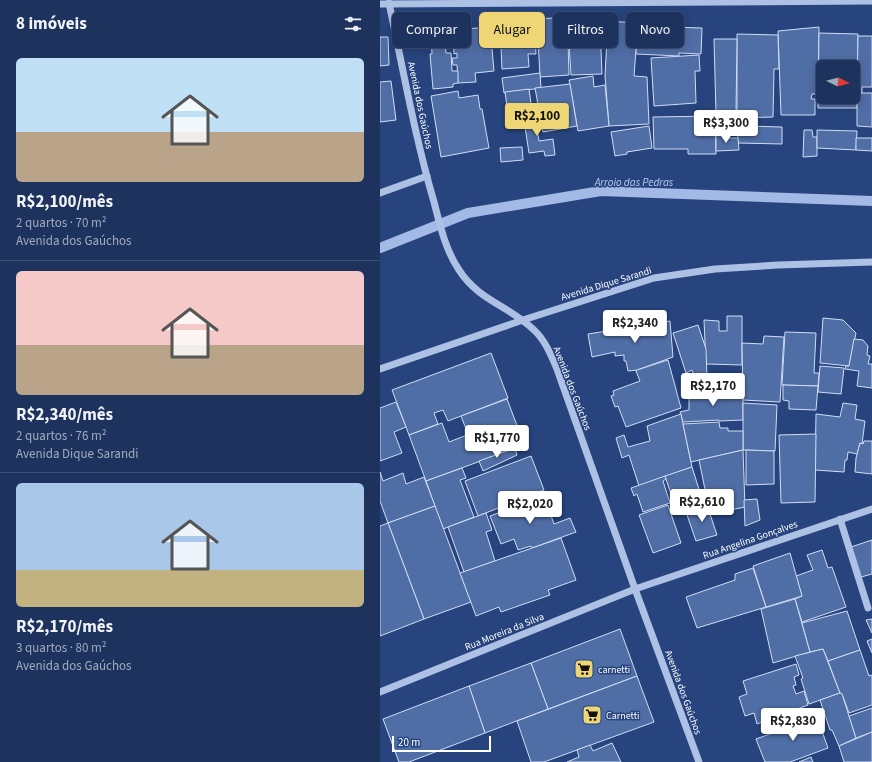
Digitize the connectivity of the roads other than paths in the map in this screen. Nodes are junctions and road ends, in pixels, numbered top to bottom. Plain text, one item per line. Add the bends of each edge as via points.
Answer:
1 (872, 1) edge
2 (428, 2) edge
3 (389, 3) junction
4 (380, 4) edge
5 (427, 176) junction
6 (380, 193) edge
7 (872, 262) edge
8 (522, 320) junction
9 (380, 369) edge
10 (872, 509) edge
11 (840, 519) junction
12 (636, 589) junction
13 (868, 608) dead end
14 (380, 692) edge
15 (699, 762) edge

1 - 2 street
2 - 3 street
3 - 4 street
3 - 5 street, Avenida dos Gaúchos
5 - 6 street
5 - 8 street, Avenida dos Gaúchos via 447,249 459,270 475,290
7 - 8 street, Avenida Dique Sarandi via 715,269 654,278
8 - 9 street, Avenida Dique Sarandi
8 - 12 street, Avenida dos Gaúchos via 535,330 557,368
10 - 11 street, Rua Angelina Gonçalves
11 - 12 street, Rua Angelina Gonçalves
11 - 13 street
12 - 14 street, Rua Moreira da Silva
12 - 15 street, Avenida dos Gaúchos

